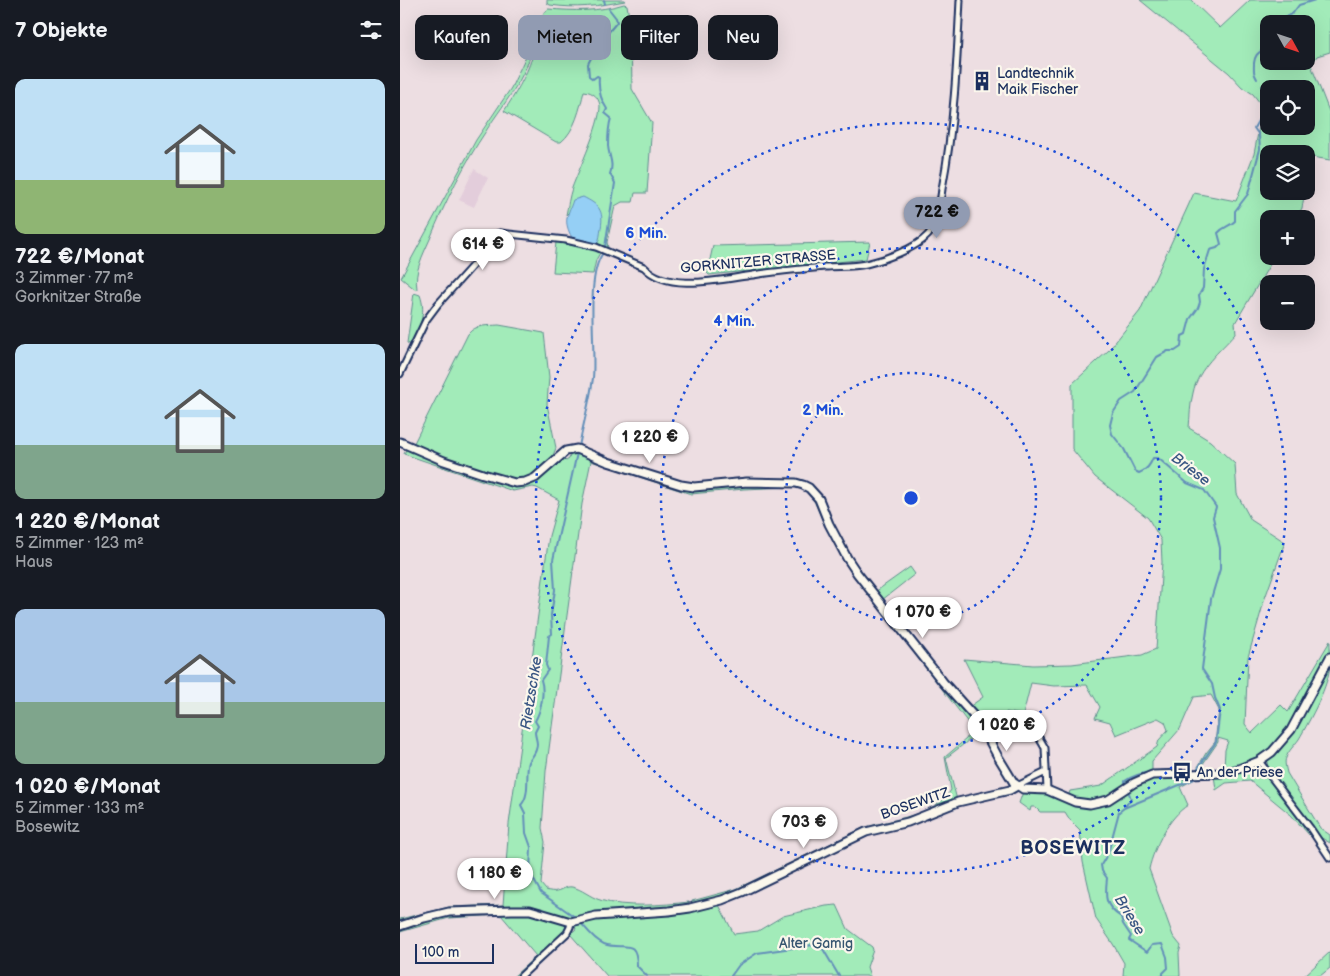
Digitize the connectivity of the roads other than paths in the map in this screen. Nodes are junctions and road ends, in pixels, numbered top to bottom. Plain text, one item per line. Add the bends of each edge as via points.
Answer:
1 (960, 0) edge
2 (400, 374) edge
3 (400, 442) edge
4 (1330, 657) edge
5 (1023, 724) dead end
6 (1259, 761) junction
7 (1046, 772) junction
8 (1017, 786) junction
9 (1047, 790) junction
10 (1330, 858) edge
11 (571, 922) junction
12 (400, 926) edge
13 (521, 976) edge

1 - 2 street, GORKNITZER STRASSE via 949,152 936,216 931,230 923,239 866,264 788,270 703,282 673,282 660,279 644,267 604,250 566,240 500,233 495,235 482,255 426,320
3 - 8 street via 515,483 535,478 566,450 577,449 681,485 796,483 809,488 819,499 847,558 943,682 980,723
4 - 6 street, BOSEWITZ via 1291,730 1272,752
5 - 7 street via 1043,743
6 - 9 street, BOSEWITZ via 1221,773 1152,775 1108,800 1090,804 1075,802
6 - 10 street
7 - 8 street, BOSEWITZ
7 - 9 street
8 - 9 street, BOSEWITZ
8 - 11 street, BOSEWITZ via 958,802 908,822 866,832 722,900 669,911 596,916
11 - 12 street via 530,910 512,910 449,912
11 - 13 street via 567,933

